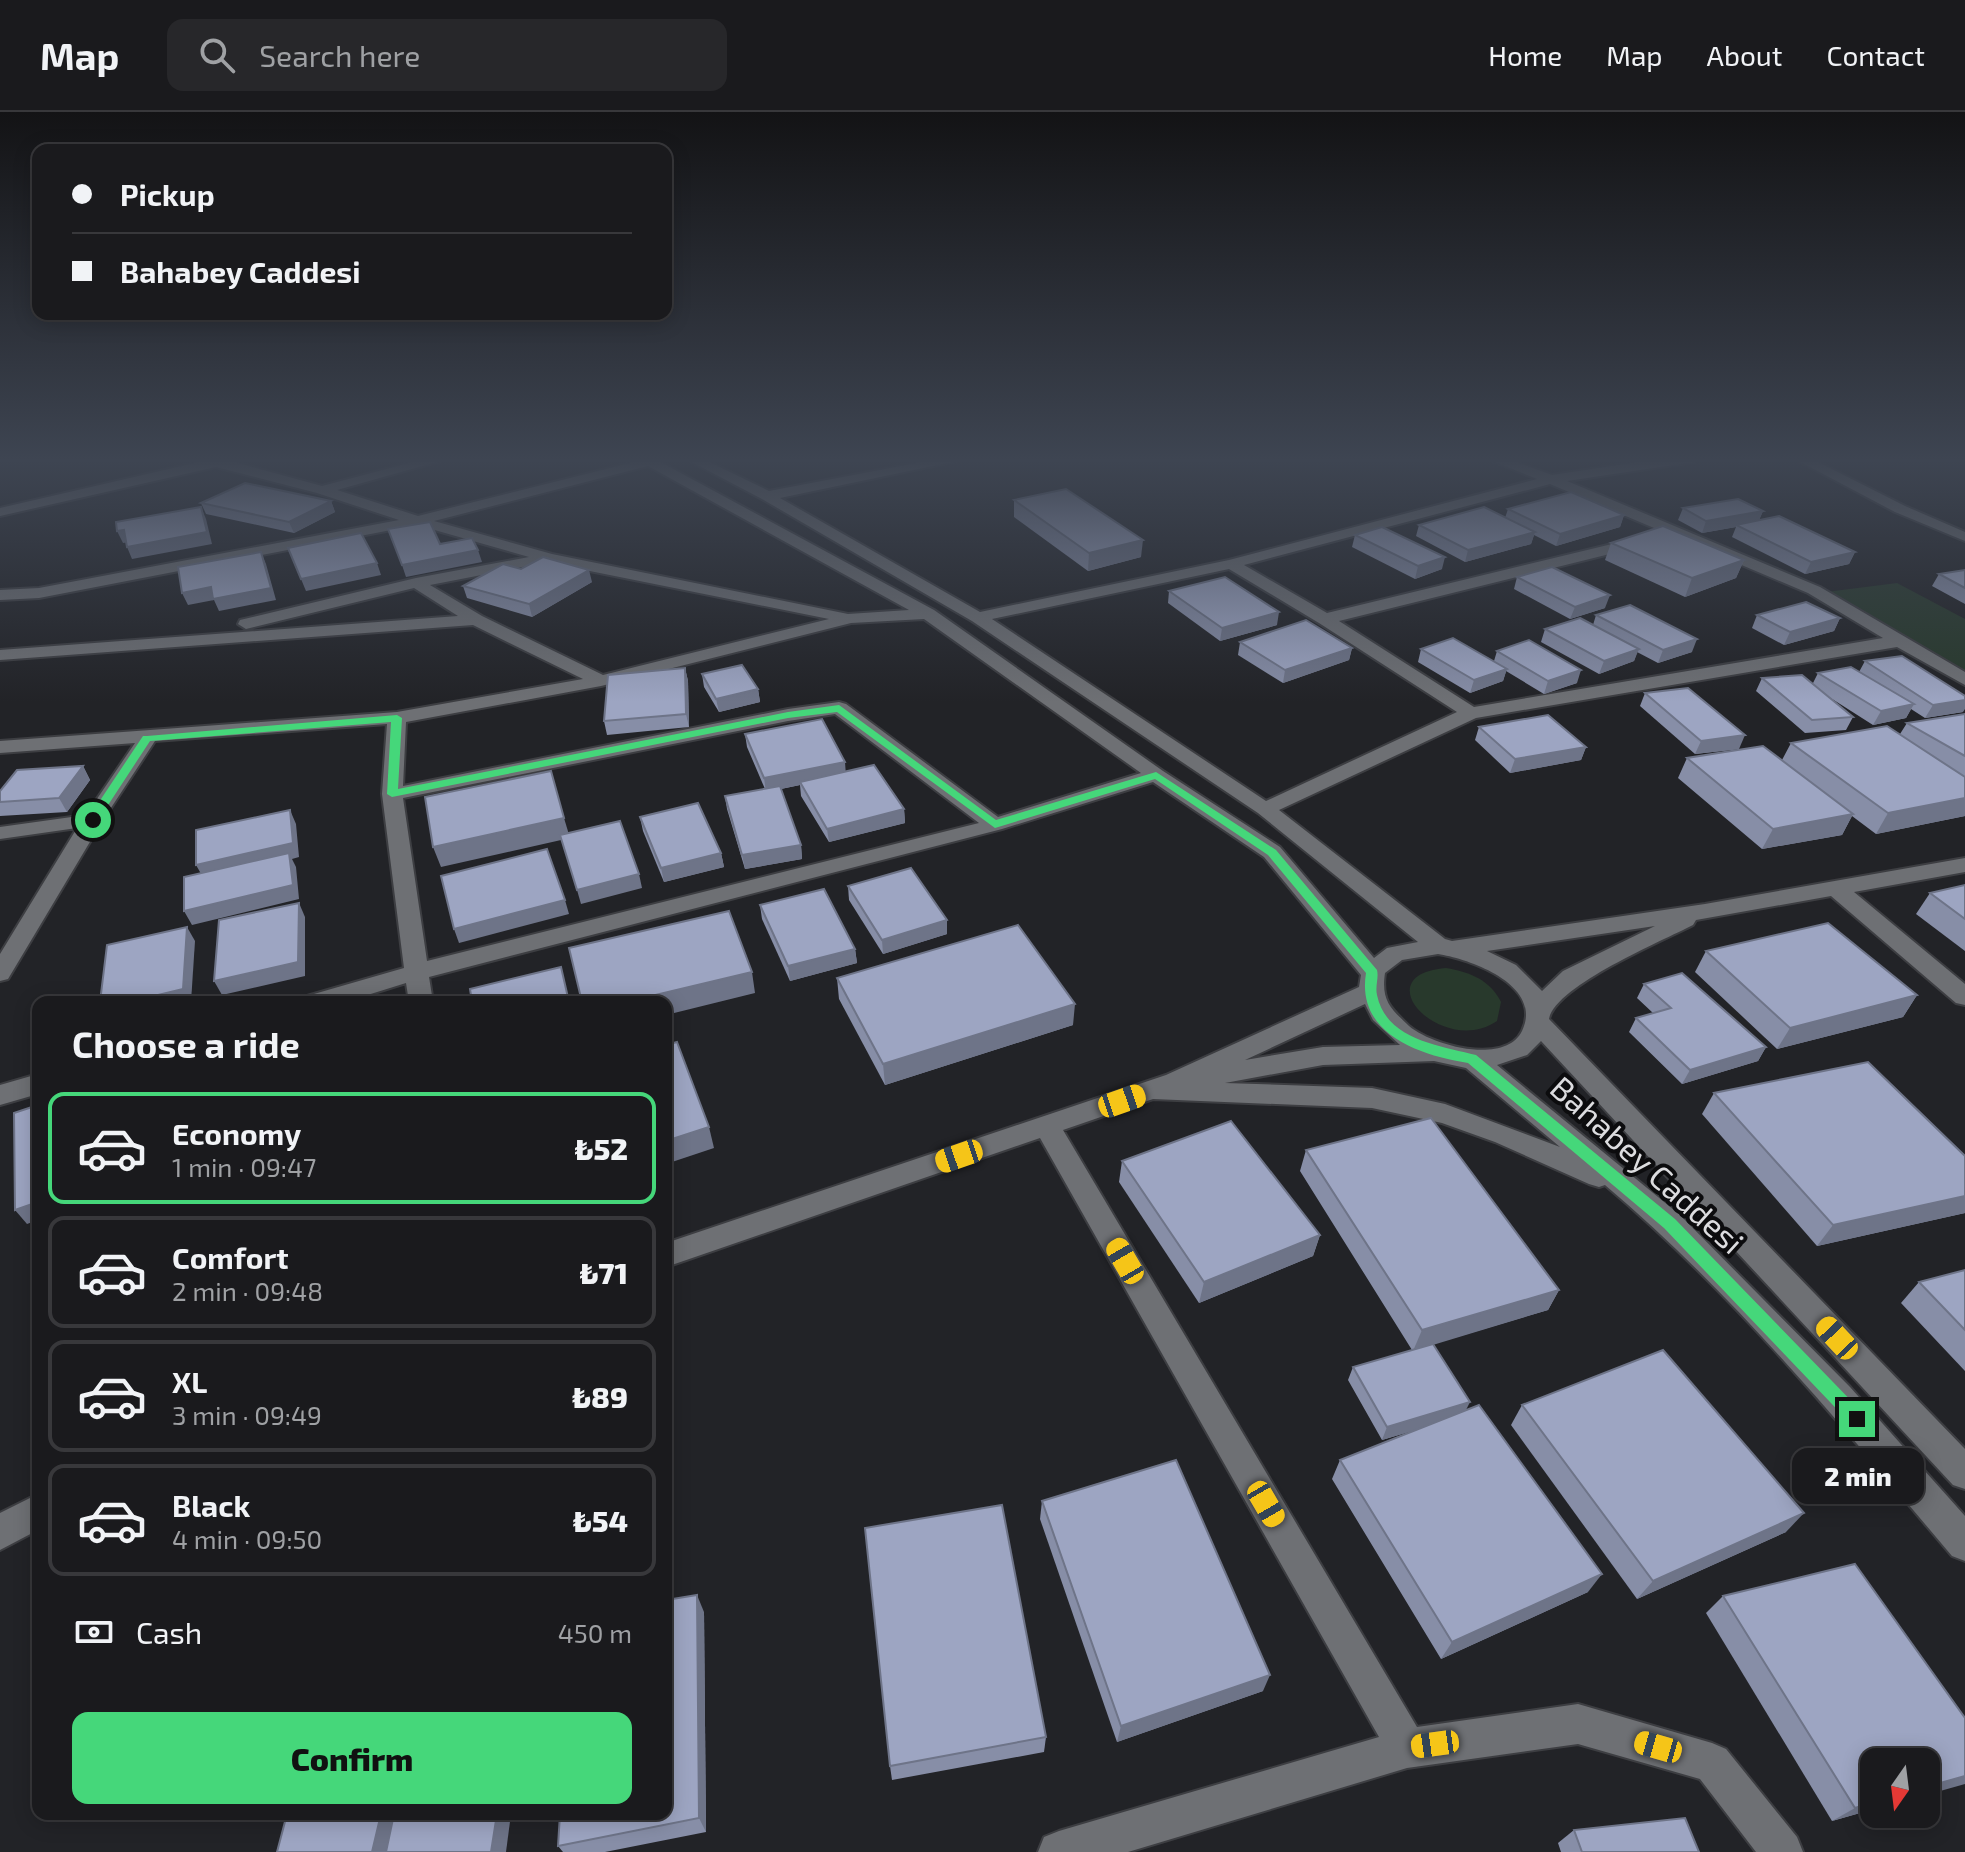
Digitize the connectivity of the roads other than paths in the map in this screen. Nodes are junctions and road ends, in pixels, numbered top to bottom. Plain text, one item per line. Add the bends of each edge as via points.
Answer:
1 (321, 539) edge
2 (482, 539) edge
3 (791, 539) edge
4 (842, 539) edge
5 (1324, 539) edge
6 (1650, 539) edge
7 (1690, 539) edge
8 (550, 558) junction
9 (1231, 564) junction
10 (416, 583) junction
11 (0, 595) edge
12 (928, 614) junction
13 (978, 617) junction
14 (851, 618) junction
15 (1325, 619) junction
16 (476, 620) junction
17 (178, 641) junction
18 (1899, 641) junction
19 (0, 655) edge
20 (1965, 680) edge
21 (601, 681) junction
22 (1471, 713) junction
23 (397, 718) junction
24 (147, 739) junction
25 (0, 747) edge
26 (1156, 775) junction
27 (392, 794) junction
28 (1265, 809) junction
29 (93, 820) junction
30 (995, 825) junction
31 (0, 833) edge
32 (1965, 865) edge
33 (1837, 889) junction
34 (1705, 911) junction
35 (1446, 947) junction
36 (417, 972) junction
37 (0, 973) edge
38 (1371, 982) junction
39 (336, 996) edge
40 (420, 996) edge
41 (1965, 997) edge
42 (1538, 1016) junction
43 (1437, 1053) junction
44 (1472, 1059) junction
45 (1175, 1082) junction
46 (32, 1086) edge
47 (1147, 1092) junction
48 (0, 1095) edge
49 (1047, 1126) junction
50 (1670, 1223) junction
51 (672, 1253) edge
52 (1965, 1473) edge
53 (32, 1514) edge
54 (0, 1532) edge
55 (1965, 1543) edge
56 (1407, 1748) junction
57 (1059, 1852) edge
58 (1782, 1852) edge

1 - 11 street via 39,593
2 - 8 street
3 - 12 street
4 - 13 street
5 - 9 street
6 - 15 street
7 - 18 street via 1814,590
8 - 10 street
8 - 14 street
9 - 13 street
9 - 15 street
10 - 16 street
10 - 17 street
12 - 14 street
12 - 26 street
13 - 28 street
14 - 21 street
15 - 22 street
16 - 17 street
16 - 21 street
17 - 19 street
18 - 20 street
18 - 22 street
21 - 23 street
22 - 28 street
23 - 24 street
23 - 27 street
24 - 25 street
24 - 29 street
26 - 30 street
26 - 38 street via 1272,852
27 - 30 street via 839,708
27 - 36 street
28 - 35 street
29 - 31 street
29 - 37 street
30 - 36 street
32 - 33 street
33 - 34 street
33 - 41 street
34 - 35 street
34 - 42 street via 1571,977
35 - 38 street via 1398,952 1383,961
35 - 42 street via 1499,964 1524,985
36 - 39 street
36 - 40 street
38 - 43 street via 1376,1010 1390,1027
38 - 45 street
42 - 44 street via 1532,1038 1518,1050
42 - 52 street, Bahabey Caddesi
43 - 44 street
43 - 45 street via 1323,1056
44 - 50 street, Bahabey Caddesi
45 - 47 street
46 - 48 street
47 - 49 street
47 - 50 street via 1372,1098 1445,1114 1592,1171
49 - 51 street
49 - 56 street
50 - 55 street, Bahabey Caddesi via 1839,1398
53 - 54 street
56 - 57 street
56 - 58 street via 1578,1724 1712,1763

